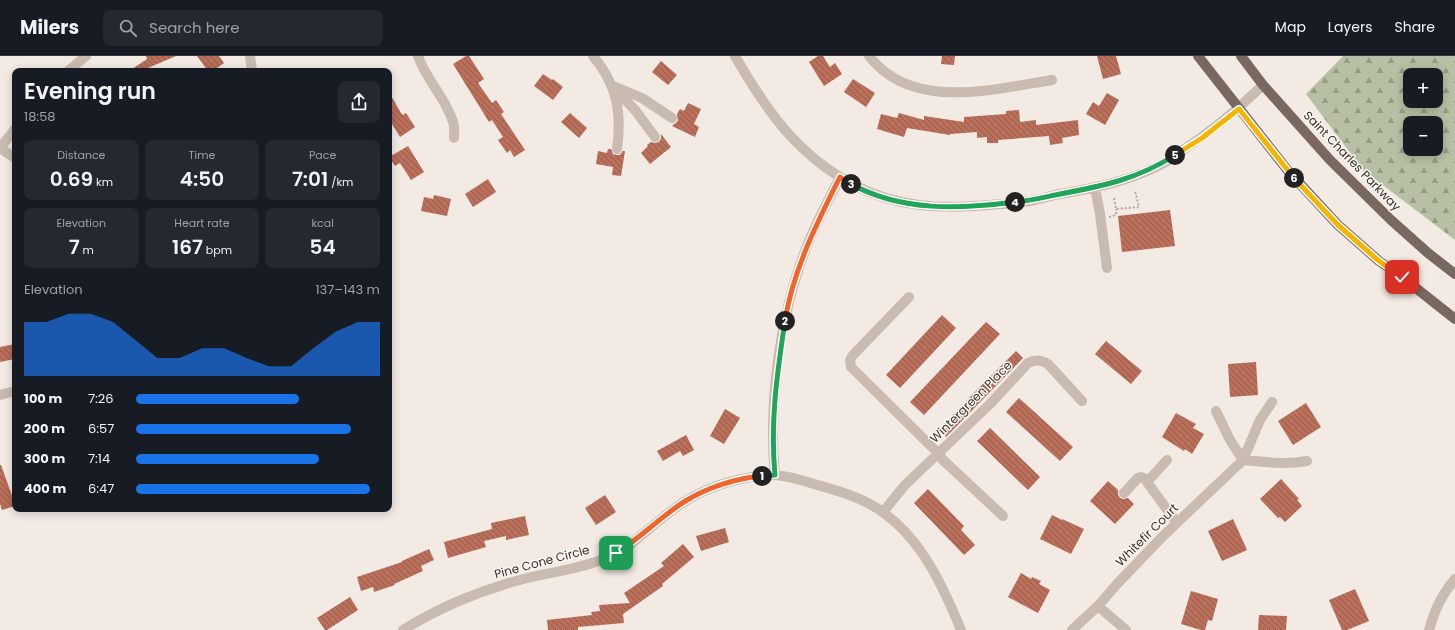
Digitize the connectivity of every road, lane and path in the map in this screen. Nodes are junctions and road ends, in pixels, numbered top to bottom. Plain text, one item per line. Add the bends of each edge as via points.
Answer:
1 (86, 56) edge
2 (250, 56) edge
3 (418, 56) edge
4 (593, 56) edge
5 (735, 56) edge
6 (869, 56) edge
7 (1198, 56) edge
8 (1241, 56) edge
9 (72, 68) edge
10 (252, 68) edge
11 (1052, 80) dead end
12 (1263, 85) junction
13 (611, 86) junction
14 (1239, 109) junction
15 (672, 118) dead end
16 (12, 133) edge
17 (655, 137) dead end
18 (454, 138) dead end
19 (0, 148) edge
20 (618, 149) dead end
21 (12, 156) edge
22 (840, 177) junction
23 (1095, 188) junction
24 (1135, 191) dead end
25 (1114, 198) dead end
26 (1116, 209) junction
27 (1116, 215) dead end
28 (1107, 268) dead end
29 (1455, 274) edge
30 (909, 297) dead end
31 (1455, 319) edge
32 (12, 392) edge
33 (0, 395) edge
34 (1082, 401) dead end
35 (1272, 402) dead end
36 (1216, 411) dead end
37 (938, 453) junction
38 (1167, 460) dead end
39 (1243, 460) junction
40 (1307, 461) dead end
41 (775, 475) junction
42 (1147, 482) junction
43 (1124, 493) dead end
44 (882, 512) junction
45 (1003, 516) dead end
46 (1177, 523) junction
47 (1455, 579) edge
48 (1098, 606) junction
49 (403, 630) edge
50 (961, 630) edge
51 (1072, 630) edge
52 (1126, 630) edge
53 (1429, 630) edge

1 - 9 street
2 - 10 street
3 - 18 street via 449,111 454,124
4 - 13 street via 608,76
5 - 22 street via 780,126 813,157
6 - 11 street via 889,75 904,83 939,92 983,91
7 - 14 main road
8 - 12 main road, Saint Charles Parkway
12 - 14 street
12 - 29 main road, Saint Charles Parkway via 1330,160 1391,220
13 - 15 street via 642,98
13 - 17 street via 635,110
13 - 20 street via 619,116
14 - 23 street via 1202,138 1158,166 1128,179
14 - 31 main road via 1288,172 1338,225 1379,261
16 - 19 street
19 - 21 street
22 - 23 street via 873,194 914,205 935,207 960,208 1030,201
22 - 41 street via 807,245 786,314 774,391
23 - 28 street
24 - 26 path via 1139,207
25 - 26 path
26 - 27 path
30 - 37 street via 853,355 850,360 851,367
32 - 33 street
34 - 37 street, Wintergreen Place via 1048,364 1041,360 1032,361
35 - 39 street via 1260,420
36 - 39 street
37 - 44 street, Wintergreen Place
37 - 45 street
38 - 42 street
39 - 40 street via 1278,464
39 - 46 street, Whitefir Court
41 - 44 street, Pine Cone Circle via 842,492
41 - 49 street, Pine Cone Circle via 736,481 700,493 676,507 639,538 616,553 581,567 518,580 481,592
42 - 43 street via 1144,478 1138,478
42 - 46 street
44 - 50 street, Pine Cone Circle via 903,530 927,561
46 - 48 street, Whitefir Court
47 - 53 street via 1441,596
48 - 51 street, Whitefir Court
48 - 52 street

